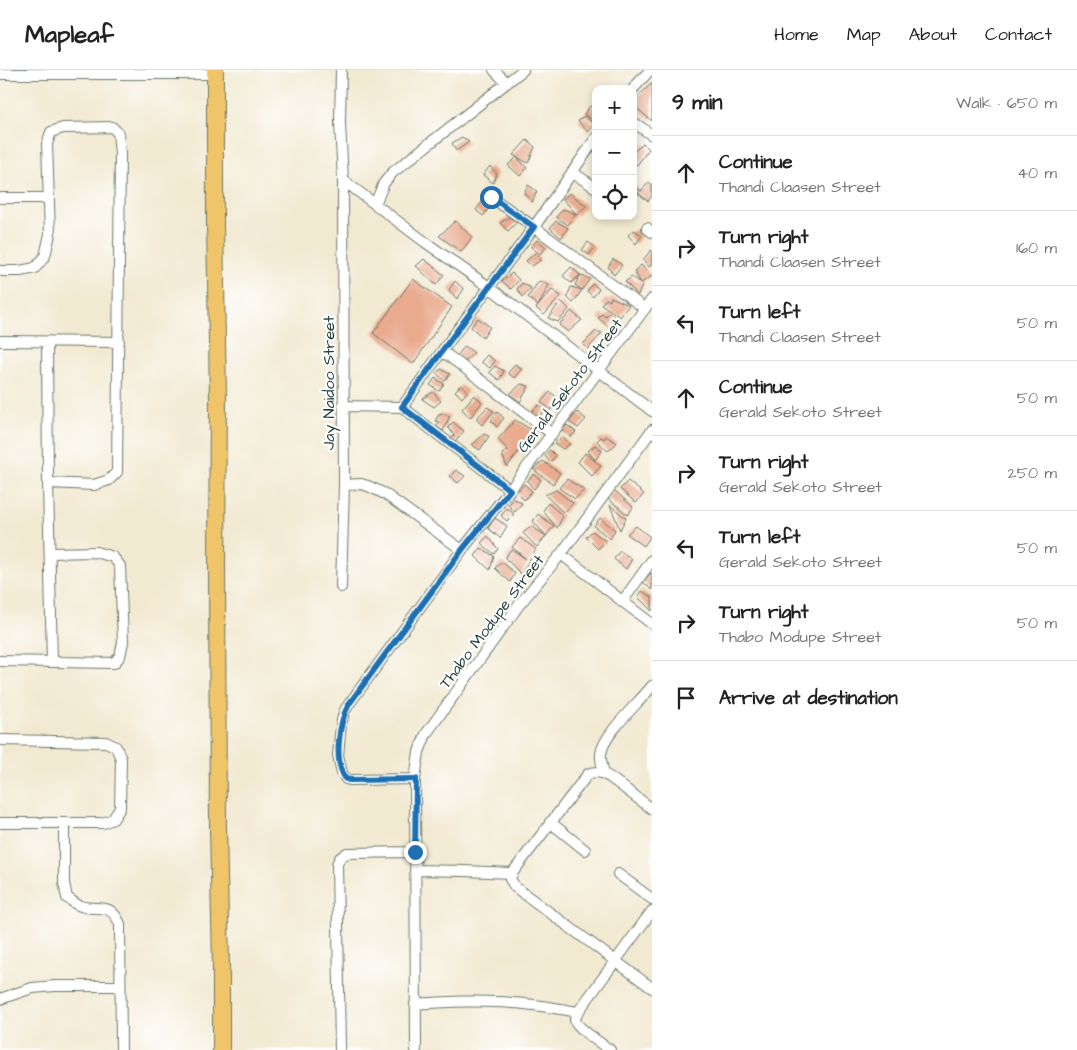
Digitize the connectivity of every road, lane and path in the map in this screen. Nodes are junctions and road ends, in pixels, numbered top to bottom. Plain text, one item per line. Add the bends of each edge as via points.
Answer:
1 (341, 70) edge
2 (494, 70) edge
3 (523, 70) edge
4 (650, 70) edge
5 (215, 72) edge
6 (0, 74) edge
7 (508, 83) junction
8 (637, 85) edge
9 (637, 125) edge
10 (652, 135) edge
11 (592, 144) edge
12 (572, 172) junction
13 (343, 180) junction
14 (592, 185) edge
15 (491, 197) dead end
16 (0, 198) edge
17 (49, 198) junction
18 (375, 204) junction
19 (534, 227) junction
20 (0, 271) edge
21 (489, 287) junction
22 (652, 299) edge
23 (644, 308) junction
24 (0, 341) edge
25 (47, 342) junction
26 (119, 342) junction
27 (442, 351) junction
28 (598, 370) junction
29 (343, 406) junction
30 (402, 407) junction
31 (652, 411) edge
32 (652, 430) edge
33 (551, 434) junction
34 (48, 483) junction
35 (344, 484) junction
36 (510, 490) junction
37 (462, 550) junction
38 (50, 553) junction
39 (561, 554) junction
40 (652, 560) edge
41 (341, 587) dead end
42 (622, 602) junction
43 (652, 624) edge
44 (0, 661) edge
45 (52, 662) junction
46 (652, 686) edge
47 (0, 740) edge
48 (604, 774) junction
49 (416, 779) junction
50 (652, 809) edge
51 (550, 822) junction
52 (0, 823) edge
53 (64, 823) junction
54 (585, 850) dead end
55 (415, 852) junction
56 (415, 870) junction
57 (512, 873) junction
58 (618, 874) dead end
59 (652, 899) edge
60 (652, 911) edge
61 (615, 961) junction
62 (120, 986) junction
63 (652, 988) edge
64 (0, 998) edge
65 (416, 1004) junction
66 (578, 1012) junction
67 (120, 1050) edge
68 (221, 1050) edge
69 (340, 1050) edge
70 (416, 1050) edge
71 (610, 1050) edge

1 - 13 street, Jay Naidoo Street
2 - 7 street
3 - 7 street
4 - 8 street
5 - 6 street
5 - 68 main road
7 - 18 street via 388,177
9 - 10 street
11 - 12 street
12 - 14 street
12 - 19 street
13 - 18 street
13 - 29 street, Jay Naidoo Street
15 - 19 street
16 - 17 street
17 - 20 street via 50,234 45,256 35,268
17 - 26 street via 48,144 51,132 63,128 112,127 118,133 120,154
18 - 21 street
19 - 21 street
19 - 23 street
21 - 27 street
21 - 28 street
22 - 23 street, Gerald Sekoto Street
23 - 28 street, Gerald Sekoto Street
24 - 25 street
25 - 26 street
25 - 34 street
26 - 34 street via 118,472 109,480 94,485
27 - 30 street
27 - 33 street
28 - 31 street
28 - 33 street, Gerald Sekoto Street
29 - 30 street
29 - 35 street, Jay Naidoo Street
30 - 36 street
32 - 39 street, Thabo Modupe Street
33 - 36 street, Gerald Sekoto Street
34 - 38 street
35 - 37 street via 361,484 385,494
35 - 41 street, Jay Naidoo Street
36 - 37 street, Gerald Sekoto Street
37 - 49 street, Gerald Sekoto Street via 349,704 341,725 338,755 346,779
38 - 45 street
38 - 45 street via 96,552 113,557 120,566 123,642 120,656 114,663
39 - 42 street
39 - 49 street, Thabo Modupe Street via 519,605 426,734 419,752
40 - 42 street
42 - 43 street
44 - 45 street
46 - 48 street via 607,739 601,753
47 - 53 street via 106,742 116,747 121,759 120,808 114,819 103,823
48 - 50 street
48 - 51 street via 588,774
49 - 55 street, Thabo Modupe Street
51 - 54 street
51 - 57 street
52 - 53 street
53 - 62 street via 67,898 79,906 116,914 120,924
55 - 56 street, Thabo Modupe Street
55 - 69 street via 347,853 340,858
56 - 57 street
56 - 65 street, Thabo Modupe Street
57 - 61 street via 510,879 515,887
58 - 59 street
60 - 61 street
61 - 63 street
61 - 66 street
62 - 64 street via 32,988
62 - 67 street
65 - 66 street via 512,1002
65 - 70 street, Thabo Modupe Street
66 - 71 street via 575,1021 578,1025

